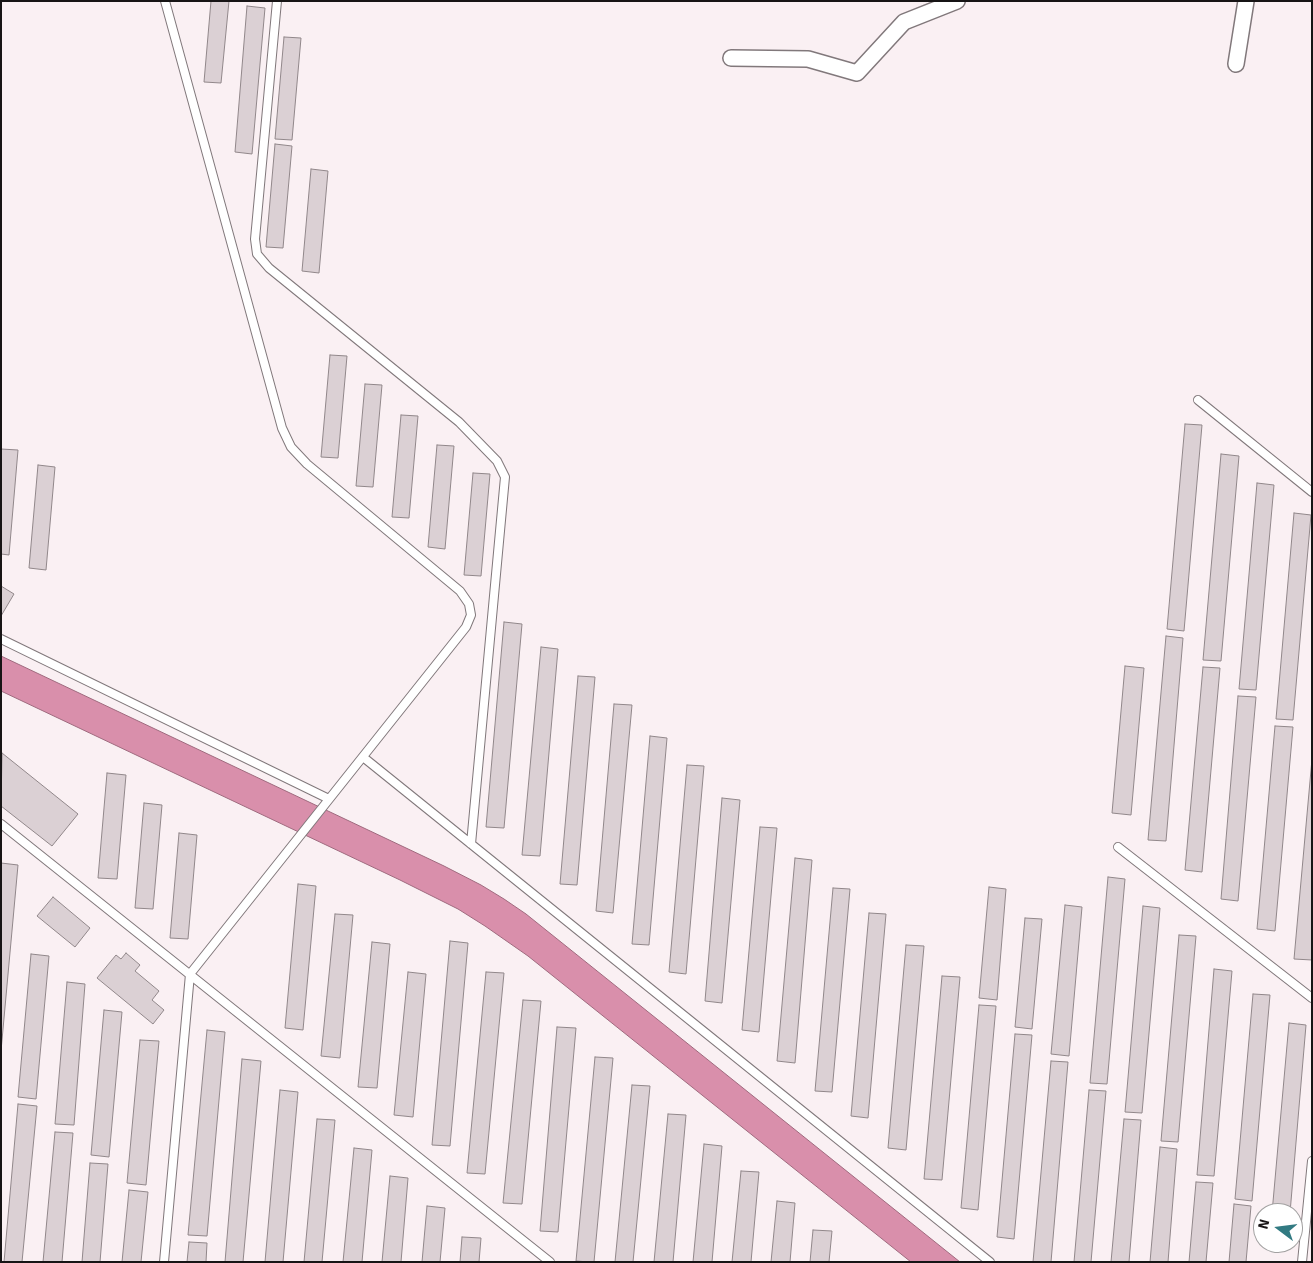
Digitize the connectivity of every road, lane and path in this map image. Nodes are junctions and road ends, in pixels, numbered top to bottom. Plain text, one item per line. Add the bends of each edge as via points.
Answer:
1 (164, 1) edge
2 (277, 1) edge
3 (958, 1) edge
4 (1246, 1) edge
5 (731, 58) dead end
6 (1236, 64) dead end
7 (1198, 400) dead end
8 (1312, 492) edge
9 (1, 639) edge
10 (363, 757) junction
11 (329, 799) junction
12 (1, 824) edge
13 (470, 844) junction
14 (1118, 847) dead end
15 (190, 974) junction
16 (1312, 998) edge
17 (1312, 1162) edge
18 (164, 1262) edge
19 (550, 1262) edge
20 (990, 1262) edge
21 (1302, 1262) edge

1 - 10 lane via 282,428 291,447 307,464 460,591 469,604 471,615 466,627
2 - 13 lane via 255,239 257,254 269,268 459,422 497,461 505,477
3 - 5 street via 904,22 857,73 808,59
4 - 6 street
7 - 8 lane
9 - 11 lane
10 - 11 lane
10 - 13 lane
11 - 15 lane
12 - 15 lane
13 - 20 lane
14 - 16 lane
15 - 18 lane
15 - 19 lane
17 - 21 lane

